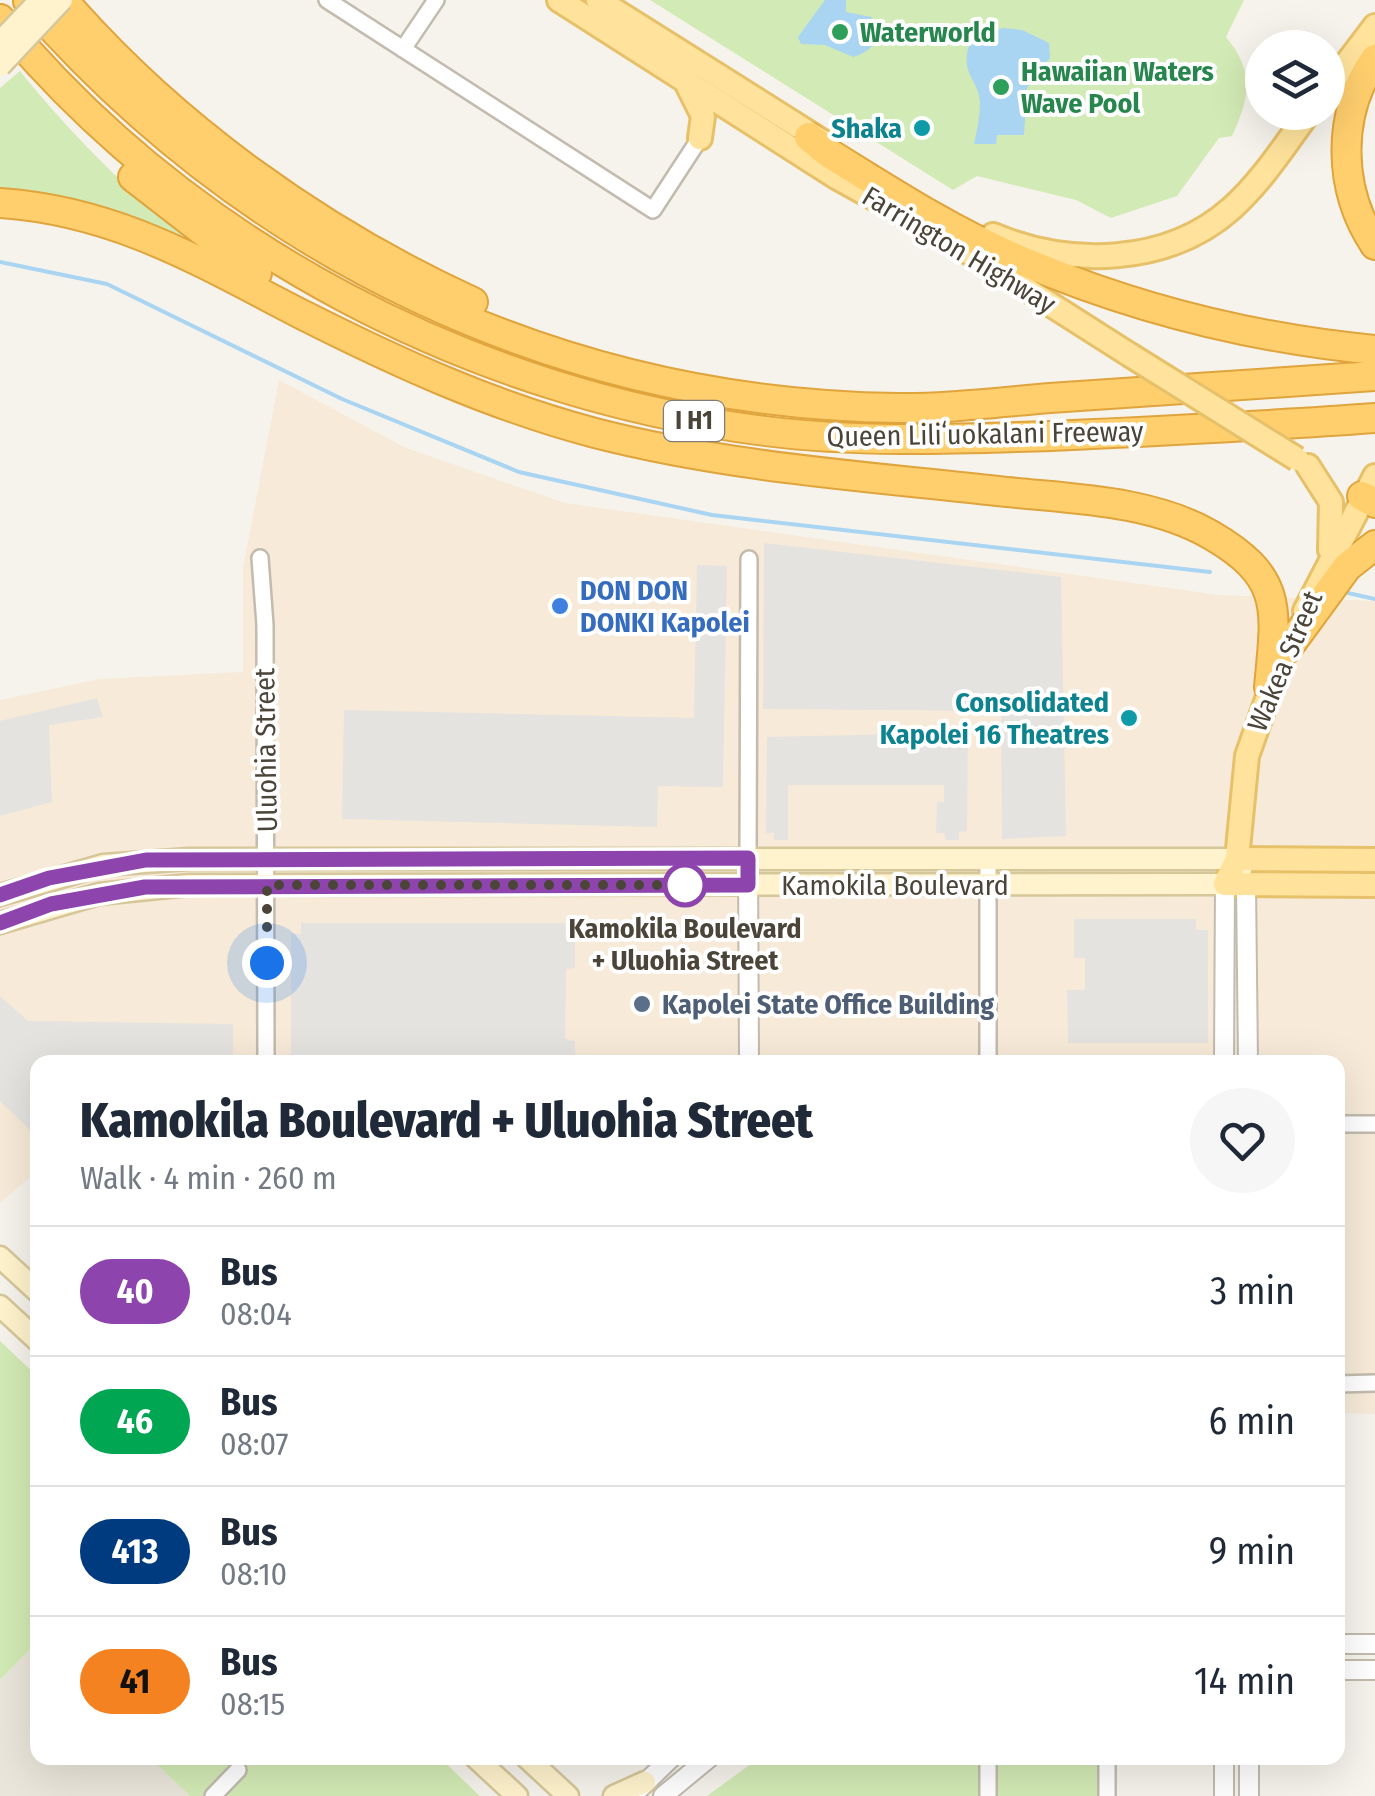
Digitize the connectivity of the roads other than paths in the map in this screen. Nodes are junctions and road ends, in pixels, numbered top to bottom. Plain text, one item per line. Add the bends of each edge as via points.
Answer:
1 (28, 0) edge
2 (40, 0) edge
3 (63, 0) edge
4 (327, 0) edge
5 (436, 0) edge
6 (559, 0) edge
7 (598, 0) edge
8 (0, 18) edge
9 (1375, 26) edge
10 (0, 42) edge
11 (403, 49) junction
12 (32, 58) junction
13 (1375, 58) edge
14 (0, 66) edge
15 (1345, 66) edge
16 (684, 80) junction
17 (746, 120) junction
18 (1295, 130) edge
19 (809, 137) junction
20 (700, 138) junction
21 (0, 203) edge
22 (1375, 246) edge
23 (1375, 350) edge
24 (395, 361) junction
25 (614, 370) junction
26 (1375, 376) edge
27 (543, 418) junction
28 (1375, 418) edge
29 (1193, 431) junction
30 (1303, 462) junction
31 (1371, 492) edge
32 (1375, 545) edge
33 (260, 558) dead end
34 (750, 559) dead end
35 (1328, 561) junction
36 (1288, 649) junction
37 (1269, 687) junction
38 (988, 857) junction
39 (266, 858) junction
40 (748, 858) junction
41 (1237, 859) junction
42 (1375, 860) edge
43 (989, 884) junction
44 (267, 885) junction
45 (748, 885) junction
46 (1236, 885) junction
47 (1375, 885) edge
48 (0, 894) edge
49 (0, 923) edge
50 (266, 1055) edge
51 (748, 1055) edge
52 (988, 1055) edge
53 (1224, 1055) edge
54 (1248, 1055) edge
55 (1345, 1124) edge
56 (1375, 1124) edge
57 (0, 1256) edge
58 (30, 1284) edge
59 (0, 1306) edge
60 (30, 1334) edge
61 (1345, 1384) edge
62 (1375, 1384) edge
63 (1345, 1644) edge
64 (1375, 1644) edge
65 (1345, 1670) edge
66 (1375, 1670) edge
67 (484, 1765) edge
68 (536, 1765) edge
69 (664, 1765) edge
70 (701, 1765) edge
71 (988, 1765) edge
72 (1107, 1765) edge
73 (1224, 1765) edge
74 (1249, 1765) edge
75 (238, 1770) dead end
76 (639, 1789) edge
77 (569, 1794) edge
78 (213, 1796) edge
79 (517, 1796) edge
80 (614, 1796) edge
81 (663, 1796) edge
82 (988, 1796) edge
83 (1106, 1796) edge
84 (1224, 1796) edge
85 (1249, 1796) edge

1 - 25 highway, Queen Liliʻuokalani Freeway / I H1 via 76,56 161,134 332,256 476,323
2 - 10 main road, bridge
3 - 14 main road, bridge
3 - 25 highway via 201,133 326,222 412,274
4 - 11 street
5 - 11 street
6 - 16 main road, Farrington Highway
7 - 19 main road
8 - 12 highway, Queen Liliʻuokalani Freeway / I H1
9 - 15 main road
11 - 20 street via 653,210
12 - 24 highway via 70,111 188,224
12 - 29 highway, Queen Liliʻuokalani Freeway / I H1 via 147,166 280,261 372,312 541,380 694,420 818,436 946,440
13 - 22 highway via 1350,114 1346,162 1355,206
16 - 17 main road, Farrington Highway
16 - 20 main road via 703,116
17 - 20 main road
17 - 30 main road, Farrington Highway, bridge
18 - 19 main road, Farrington Highway via 1231,209 1182,239 1127,256 1048,252 1008,241
19 - 23 highway via 956,228 1055,274 1209,323
21 - 24 highway via 88,216 170,244
24 - 27 highway
25 - 26 highway, Queen Liliʻuokalani Freeway / I H1 via 779,402 902,408
27 - 29 highway via 807,455 1063,445
27 - 37 highway via 756,465 1102,504 1184,521 1251,562 1270,587 1276,610
28 - 29 highway, Queen Liliʻuokalani Freeway / I H1
30 - 31 main road, Farrington Highway
30 - 35 main road via 1331,502
31 - 35 main road, Wakea Street
32 - 36 highway via 1348,567
33 - 39 street, Uluohia Street
34 - 40 street
35 - 36 main road, Wakea Street
36 - 37 main road, Wakea Street
37 - 41 main road, Wakea Street via 1247,756
38 - 40 main road, Kamokila Boulevard
38 - 41 main road, Kamokila Boulevard
38 - 43 street
39 - 40 main road, Kamokila Boulevard
39 - 44 street, Uluohia Street
39 - 48 main road, Kamokila Boulevard via 103,866
40 - 45 street
41 - 42 main road, Kamokila Boulevard
41 - 46 main road, Wakea Street
43 - 45 main road, Kamokila Boulevard
43 - 46 main road, Kamokila Boulevard
43 - 52 street
44 - 45 main road, Kamokila Boulevard
44 - 49 main road, Kamokila Boulevard via 145,887 51,904
44 - 50 street, Uluohia Street
45 - 51 street
46 - 47 main road, Kamokila Boulevard
46 - 53 street, Wakea Street
46 - 54 street, Wakea Street
55 - 56 street
57 - 58 main road
59 - 60 main road
61 - 62 street
63 - 64 street
65 - 66 street
67 - 79 main road
68 - 77 main road
69 - 76 street
70 - 81 street
71 - 82 street
72 - 83 street
73 - 84 street
74 - 85 street
75 - 78 street
76 - 80 main road

